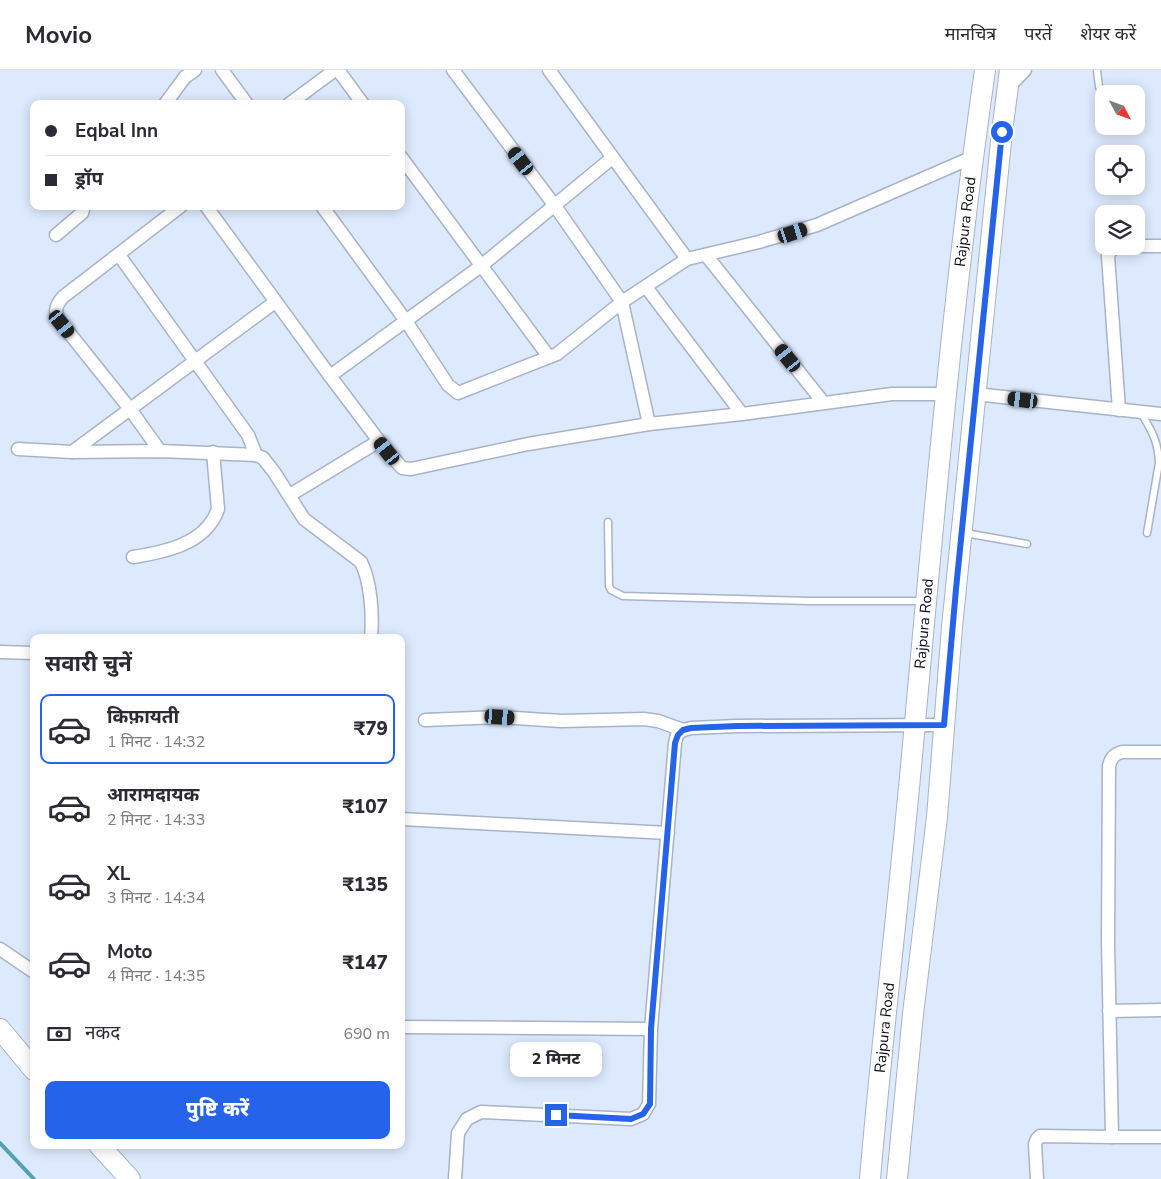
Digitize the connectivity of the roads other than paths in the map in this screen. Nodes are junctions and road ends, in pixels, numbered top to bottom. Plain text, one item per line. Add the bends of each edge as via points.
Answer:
1 (222, 70) edge
2 (337, 70) edge
3 (453, 70) edge
4 (549, 70) edge
5 (985, 70) edge
6 (1025, 70) edge
7 (1097, 70) edge
8 (186, 72) edge
9 (1009, 79) edge
10 (1099, 85) edge
11 (168, 100) edge
12 (244, 100) edge
13 (295, 100) edge
14 (360, 100) edge
15 (973, 157) junction
16 (612, 158) junction
17 (405, 162) edge
18 (555, 206) junction
19 (83, 210) edge
20 (176, 210) edge
21 (209, 210) edge
22 (325, 210) edge
23 (56, 235) dead end
24 (1145, 246) edge
25 (1161, 246) edge
26 (119, 255) junction
27 (706, 255) junction
28 (1108, 255) edge
29 (687, 259) junction
30 (481, 266) junction
31 (646, 287) junction
32 (275, 302) junction
33 (622, 302) junction
34 (406, 321) junction
35 (549, 357) junction
36 (196, 360) junction
37 (330, 376) junction
38 (946, 394) junction
39 (975, 394) junction
40 (823, 402) junction
41 (130, 408) junction
42 (1120, 410) junction
43 (1140, 412) junction
44 (742, 414) junction
45 (1161, 414) edge
46 (649, 424) junction
47 (378, 441) junction
48 (18, 448) dead end
49 (160, 451) junction
50 (72, 452) junction
51 (214, 452) junction
52 (256, 455) junction
53 (290, 495) junction
54 (608, 522) dead end
55 (961, 532) junction
56 (1147, 533) dead end
57 (1027, 544) dead end
58 (133, 557) dead end
59 (926, 601) junction
60 (371, 634) edge
61 (0, 652) edge
62 (30, 653) edge
63 (425, 720) dead end
64 (915, 725) junction
65 (944, 725) junction
66 (683, 730) junction
67 (1161, 752) edge
68 (405, 819) edge
69 (668, 833) junction
70 (0, 949) edge
71 (30, 969) edge
72 (1161, 1010) edge
73 (1109, 1011) junction
74 (405, 1027) edge
75 (0, 1029) edge
76 (651, 1029) junction
77 (30, 1065) edge
78 (1112, 1137) junction
79 (1161, 1138) edge
80 (103, 1149) edge
81 (130, 1179) edge
82 (455, 1179) edge
83 (870, 1179) edge
84 (897, 1179) edge
85 (1037, 1179) edge

1 - 12 street
2 - 13 street
2 - 14 street
3 - 18 street
4 - 16 street
5 - 15 main road, Rajpura Road
6 - 9 street
7 - 10 lane
8 - 11 street
9 - 39 main road, Rajpura Road
15 - 27 street via 817,225
15 - 38 main road, Rajpura Road
16 - 18 street
16 - 29 street
17 - 30 street
18 - 30 street
18 - 33 street
19 - 23 street
20 - 26 street
21 - 32 street
22 - 34 street
24 - 25 street
26 - 36 street
26 - 41 street via 64,297 55,310 62,324
27 - 29 street
27 - 40 street
28 - 42 street
29 - 31 street
30 - 34 street
30 - 35 street
31 - 33 street
31 - 44 street
32 - 36 street
32 - 37 street
33 - 35 street
33 - 46 street
34 - 35 street via 448,385 458,393
34 - 37 street
36 - 41 street
36 - 52 street via 248,435
37 - 47 street
38 - 40 street via 892,394
38 - 59 main road, Rajpura Road
39 - 42 street
39 - 55 main road, Rajpura Road
40 - 44 street
41 - 49 street
41 - 50 street
42 - 43 street
43 - 45 street
43 - 56 lane via 1158,443 1159,463
44 - 46 street
46 - 47 street via 528,444 411,469 398,465
47 - 53 street
48 - 50 street
49 - 50 street
49 - 51 street
51 - 52 street
51 - 58 street via 218,509 215,517 202,532 181,546
52 - 53 street via 263,458
53 - 60 street via 304,519 362,562 370,594
54 - 59 lane via 609,586 623,596
55 - 57 lane
55 - 65 main road, Rajpura Road
59 - 64 main road, Rajpura Road
61 - 62 street
63 - 66 street via 500,717 644,719
64 - 65 street
64 - 66 street via 737,726
64 - 83 main road, Rajpura Road
65 - 84 main road, Rajpura Road via 937,817
66 - 69 street via 675,743
67 - 73 street via 1116,753 1108,766
68 - 69 street
69 - 76 street
70 - 71 street
72 - 73 street
73 - 78 street
74 - 76 street
75 - 77 main road
76 - 82 street via 650,1104 643,1114 631,1119 482,1112 467,1119 458,1133
78 - 79 street
78 - 85 street via 1040,1136 1035,1144
80 - 81 main road

